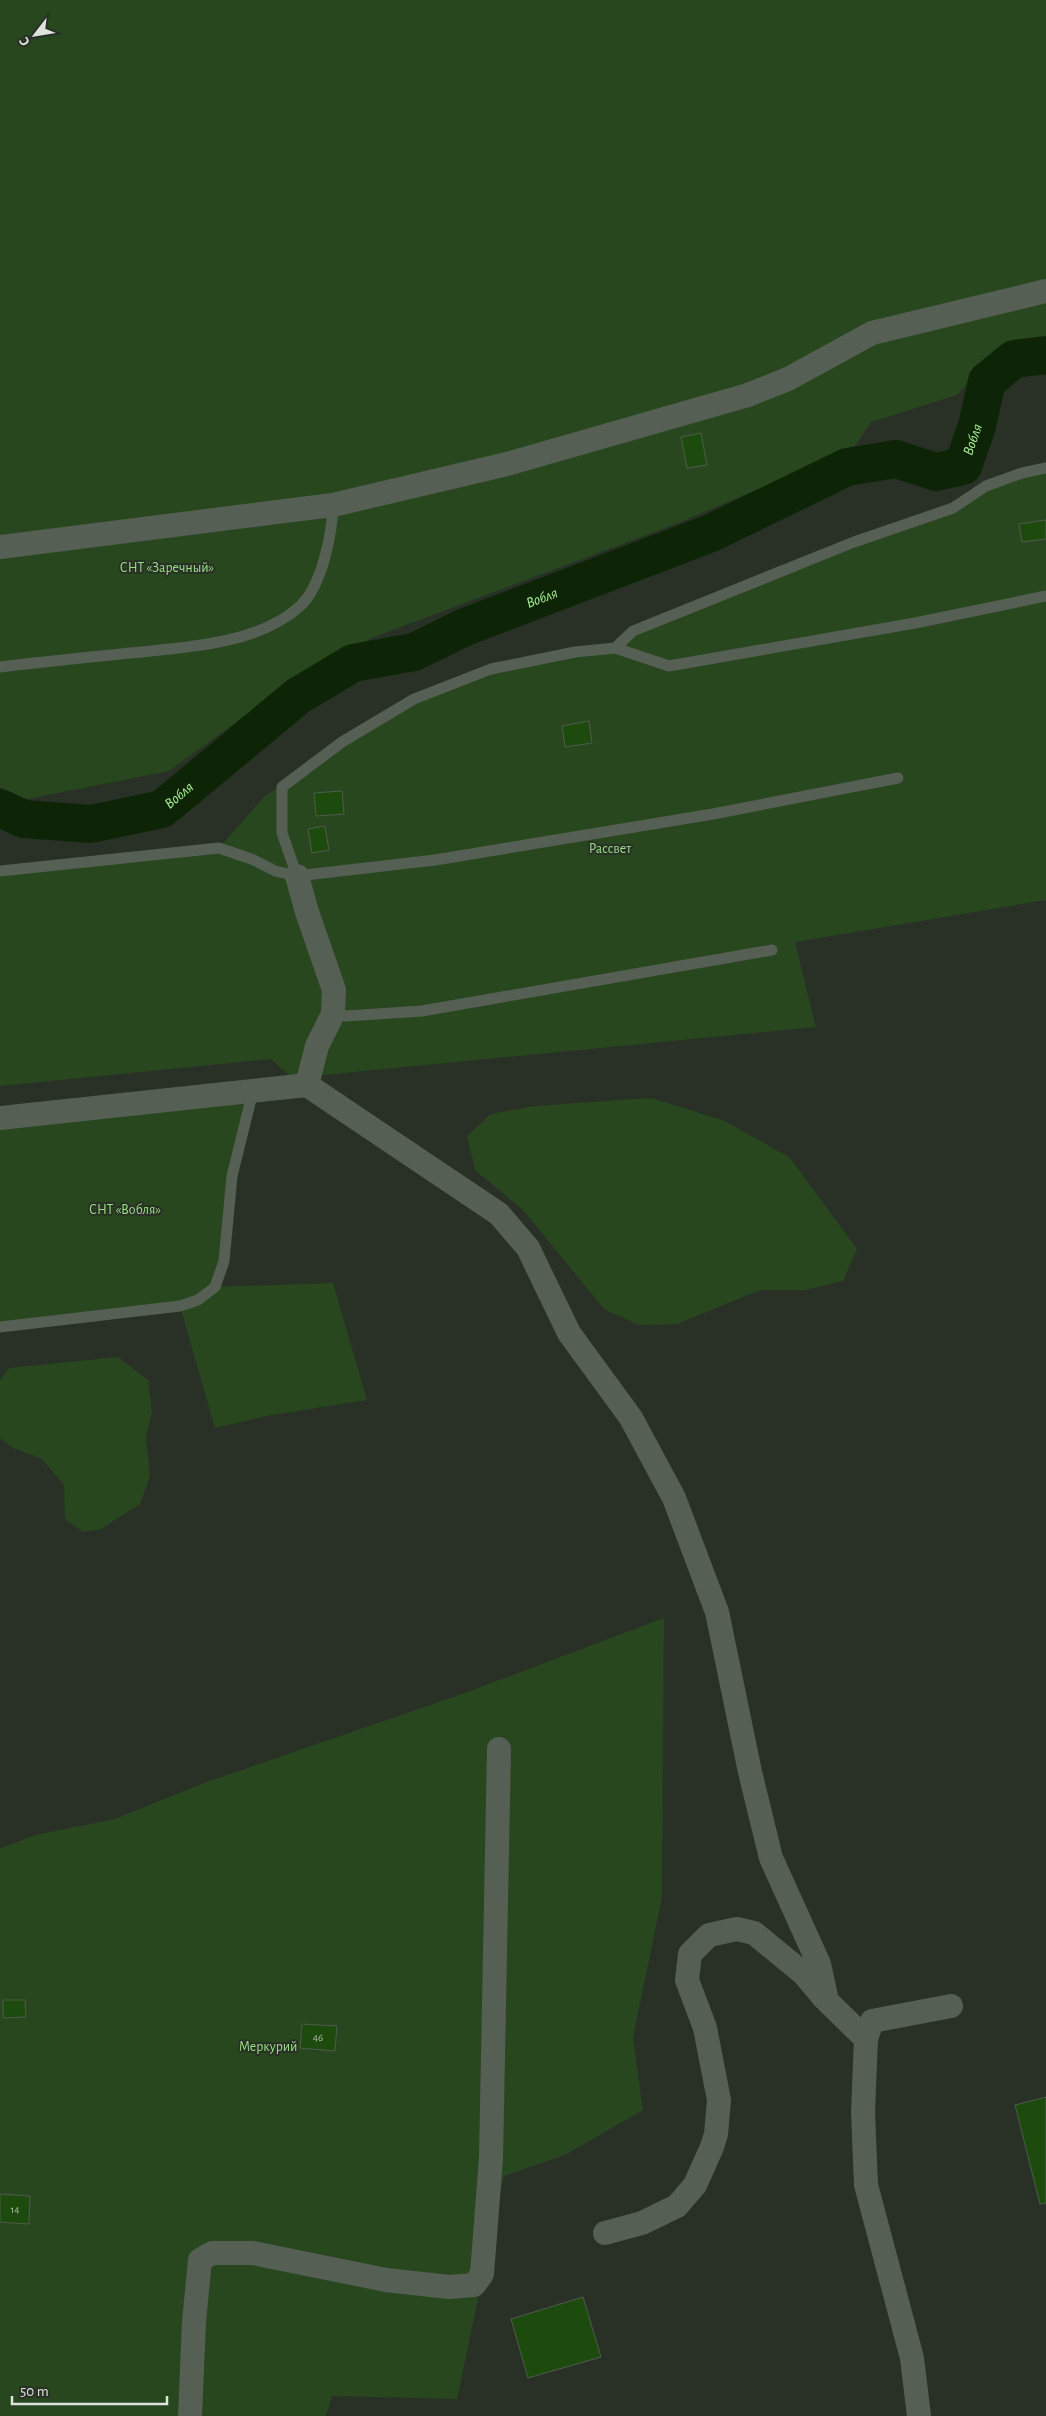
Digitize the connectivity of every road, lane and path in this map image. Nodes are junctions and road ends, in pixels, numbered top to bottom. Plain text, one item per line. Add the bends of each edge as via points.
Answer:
1 (1046, 290) edge
2 (1046, 468) edge
3 (333, 505) junction
4 (0, 547) edge
5 (1046, 596) edge
6 (615, 648) junction
7 (0, 667) edge
8 (898, 778) dead end
9 (0, 870) edge
10 (298, 876) junction
11 (772, 950) dead end
12 (333, 1014) junction
13 (308, 1085) junction
14 (253, 1091) junction
15 (0, 1118) edge
16 (0, 1327) edge
17 (499, 1749) dead end
18 (827, 2001) junction
19 (952, 2006) dead end
20 (866, 2039) junction
21 (605, 2234) dead end
22 (190, 2416) edge
23 (920, 2416) edge

1 - 3 street via 872,333 788,379 748,395 507,464
2 - 6 lane via 986,486 953,508 854,542 633,631
3 - 4 street
3 - 7 lane via 332,530 319,575 301,606 281,621 254,633 194,646
5 - 6 lane via 915,623 669,666
6 - 10 lane via 575,652 491,669 414,699 342,742 282,787 282,833
8 - 10 lane via 713,814 435,860
9 - 10 lane via 219,848 275,871
10 - 12 street via 334,990
11 - 12 lane via 422,1011
12 - 13 street via 317,1046
13 - 14 street
13 - 18 street via 499,1214 528,1248 569,1333 631,1418 674,1498 718,1612 771,1858 818,1964
14 - 15 street
14 - 16 lane via 232,1176 224,1260 215,1287 198,1300 180,1306
17 - 22 street via 491,2158 482,2274 474,2285 449,2287 386,2280 253,2253 212,2253 200,2260
18 - 20 street
18 - 21 street via 804,1974 754,1933 737,1929 709,1936 690,1954 687,1980 706,2028 719,2100 716,2134 694,2185 677,2206 642,2223
19 - 20 street via 872,2021
20 - 23 street via 863,2112 866,2185 912,2358

